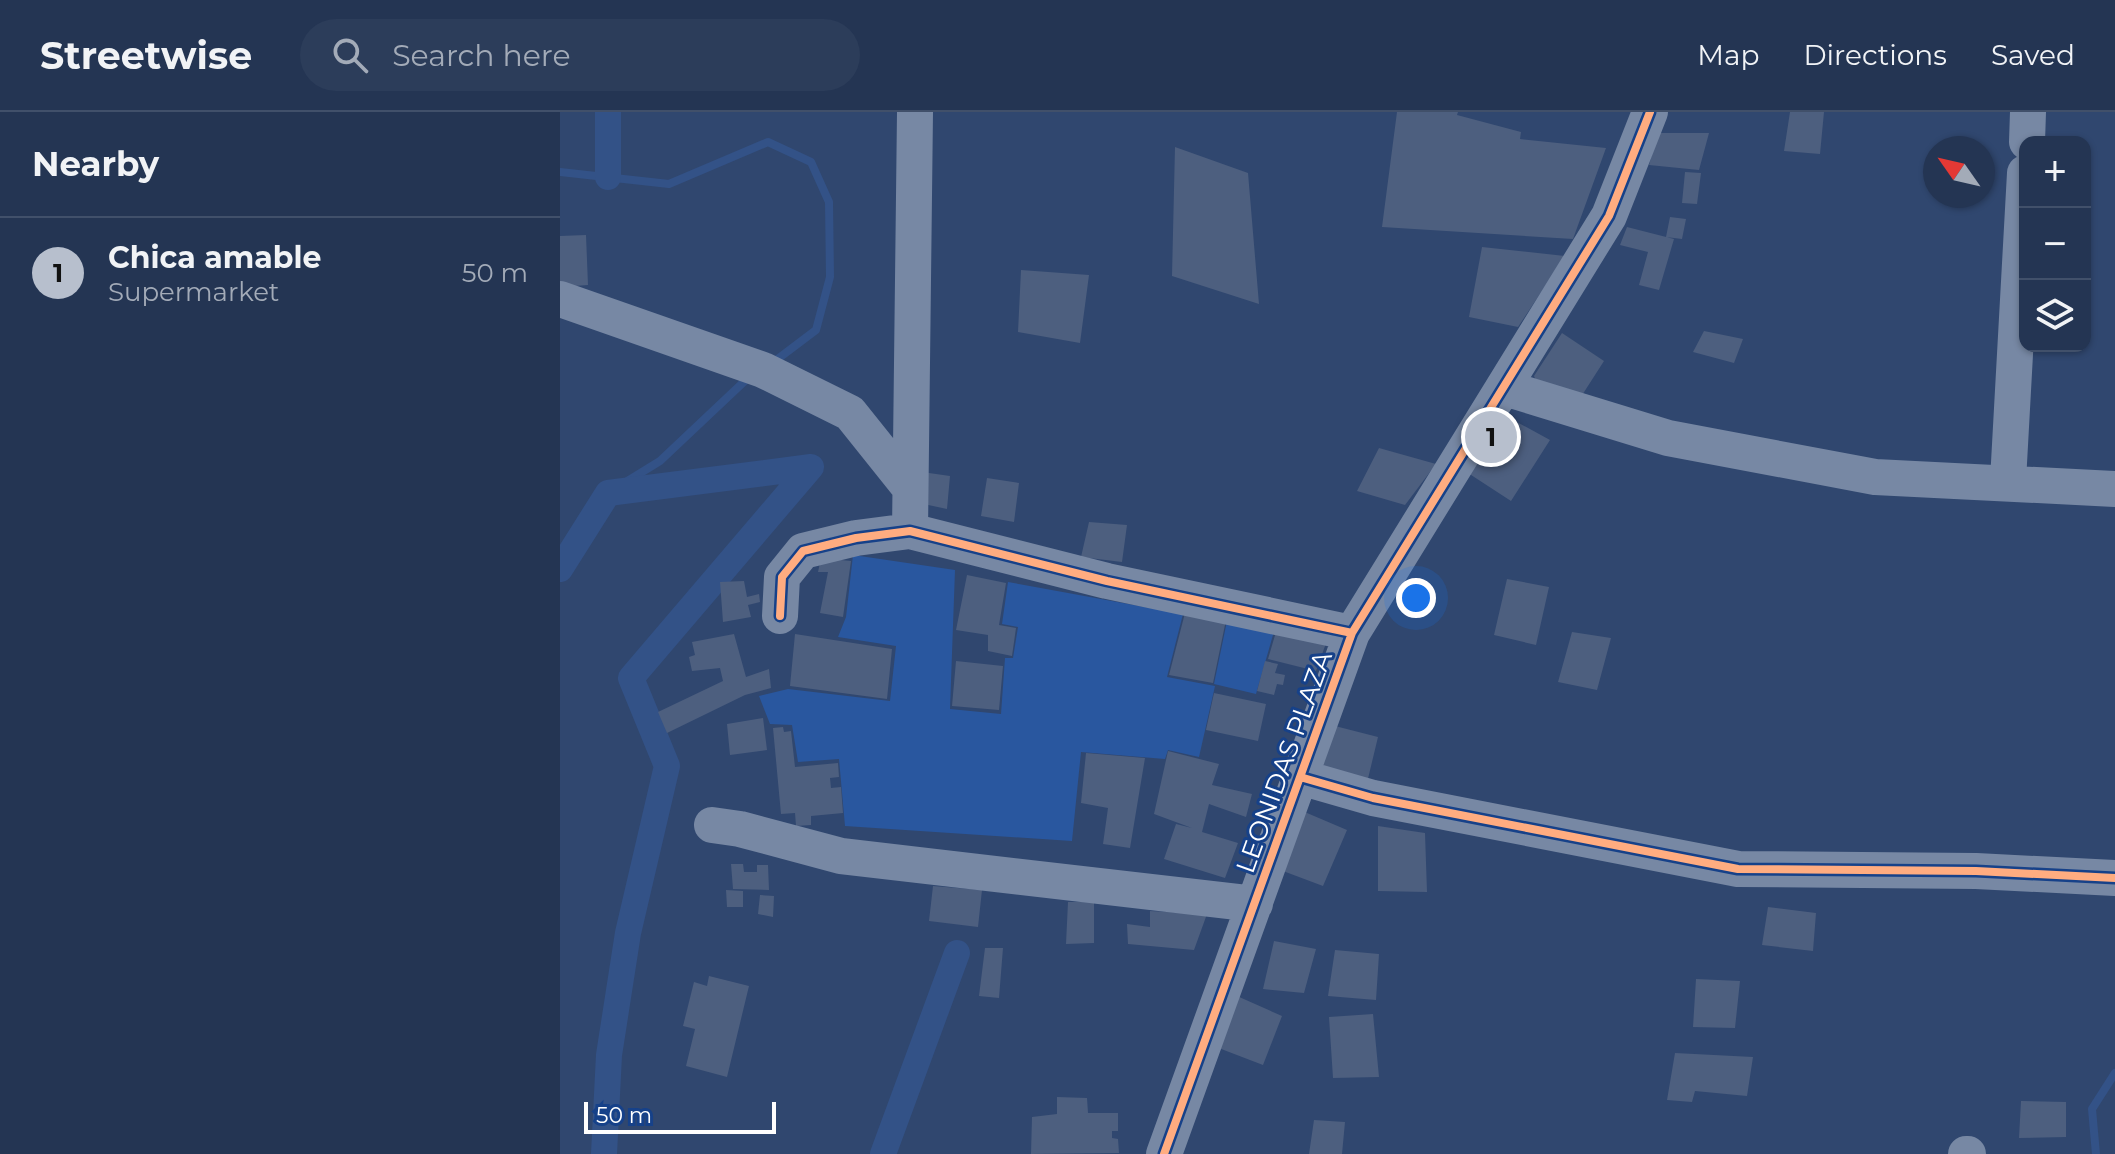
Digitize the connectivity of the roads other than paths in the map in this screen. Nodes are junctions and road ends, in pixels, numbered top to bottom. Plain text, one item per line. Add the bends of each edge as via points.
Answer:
1 (915, 112) edge
2 (1650, 112) edge
3 (2028, 112) edge
4 (2027, 136) edge
5 (2023, 208) edge
6 (560, 299) edge
7 (1505, 388) junction
8 (2008, 481) junction
9 (910, 488) junction
10 (2115, 489) edge
11 (910, 531) junction
12 (780, 616) dead end
13 (1352, 633) junction
14 (1300, 777) junction
15 (712, 825) dead end
16 (2115, 878) edge
17 (1255, 904) junction
18 (1164, 1154) edge

1 - 9 street
2 - 7 street, LEONIDAS PLAZA via 1609,216
3 - 4 street
5 - 8 street
6 - 9 street via 763,370 850,413
7 - 8 street via 1668,438 1860,474
7 - 13 street, LEONIDAS PLAZA
8 - 10 street
9 - 11 street
11 - 12 street via 803,551 782,577
11 - 13 street via 1107,581
13 - 14 street, LEONIDAS PLAZA
14 - 16 street via 1373,798 1738,869
14 - 17 street, LEONIDAS PLAZA
15 - 17 street via 841,856
17 - 18 street, LEONIDAS PLAZA

